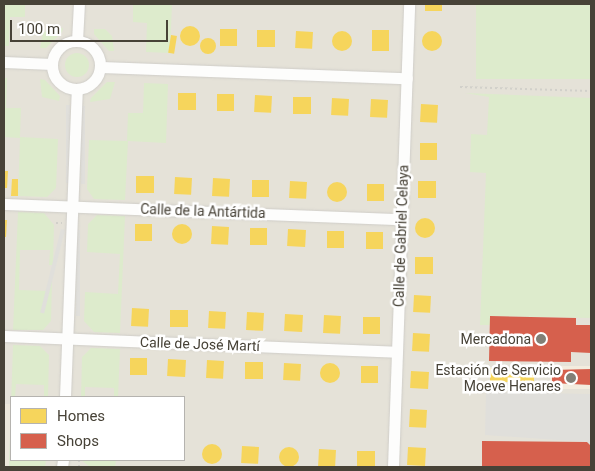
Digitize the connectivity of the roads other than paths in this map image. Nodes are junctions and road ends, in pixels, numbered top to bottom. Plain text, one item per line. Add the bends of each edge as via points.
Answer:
1 (79, 4) edge
2 (409, 4) edge
3 (77, 42) junction
4 (4, 62) edge
5 (52, 64) junction
6 (100, 67) junction
7 (407, 78) junction
8 (77, 89) junction
9 (4, 204) edge
10 (71, 206) junction
11 (402, 219) junction
12 (4, 336) edge
13 (66, 339) junction
14 (397, 352) junction
15 (64, 396) edge
16 (393, 467) edge

1 - 3 street
2 - 7 street, Calle de Gabriel Celaya
3 - 5 street via 62,46
3 - 6 street via 94,49
4 - 5 street
5 - 8 street via 59,82
6 - 7 street
6 - 8 street via 92,82
7 - 11 street, Calle de Gabriel Celaya
8 - 10 street
9 - 10 street, Calle de la Antártida
10 - 11 street, Calle de la Antártida
10 - 13 street
11 - 14 street, Calle de Gabriel Celaya
12 - 13 street, Calle de José Martí
13 - 14 street, Calle de José Martí
13 - 15 street
14 - 16 street, Calle de Gabriel Celaya

